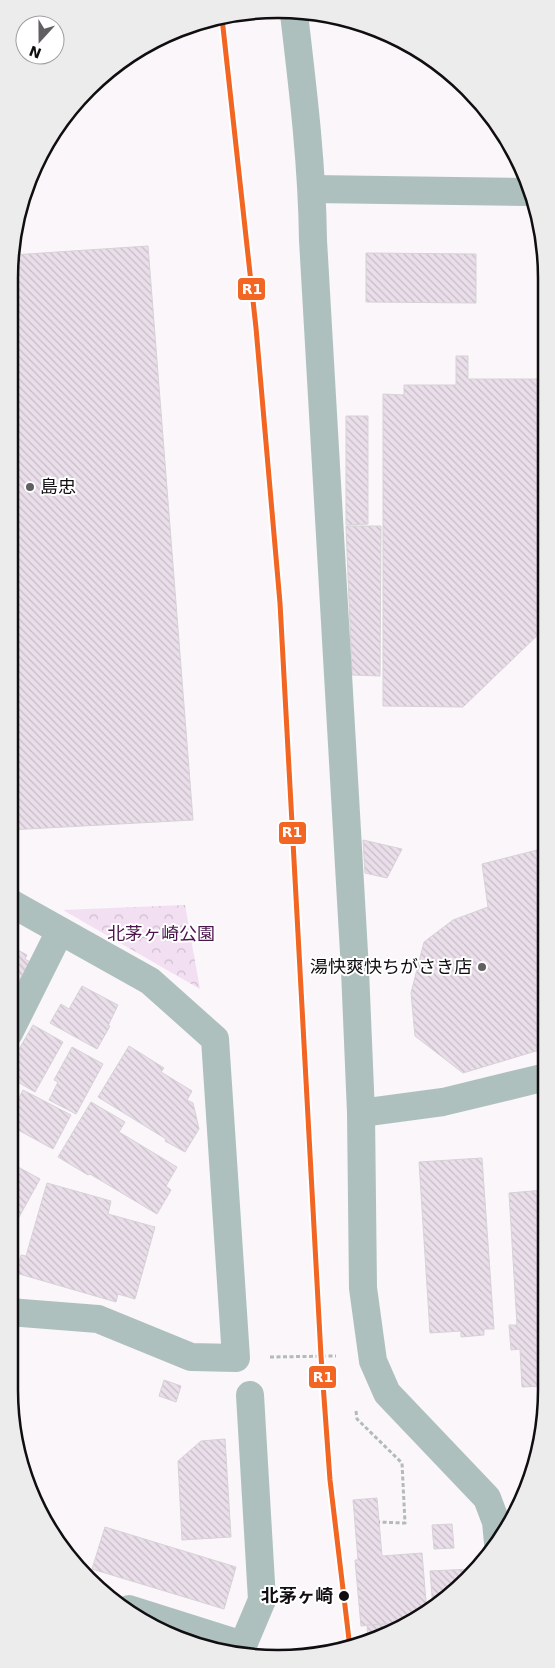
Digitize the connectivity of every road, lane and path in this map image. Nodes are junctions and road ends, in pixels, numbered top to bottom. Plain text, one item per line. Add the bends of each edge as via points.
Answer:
1 (294, 18) edge
2 (312, 190) junction
3 (523, 192) edge
4 (18, 907) edge
5 (60, 931) junction
6 (18, 1015) edge
7 (538, 1079) edge
8 (361, 1114) junction
9 (18, 1313) edge
10 (338, 1356) dead end
11 (236, 1358) junction
12 (250, 1395) dead end
13 (497, 1530) edge
14 (146, 1615) edge
15 (231, 1646) edge
16 (244, 1648) edge

1 - 2 street
2 - 3 street
2 - 8 street
4 - 5 street
5 - 6 street
5 - 11 street via 150,981 215,1039
7 - 8 street via 443,1102
8 - 13 street via 363,1288 373,1360 387,1394 487,1498
9 - 11 street via 98,1319 191,1357
10 - 11 path
12 - 16 street via 262,1600
14 - 15 street

